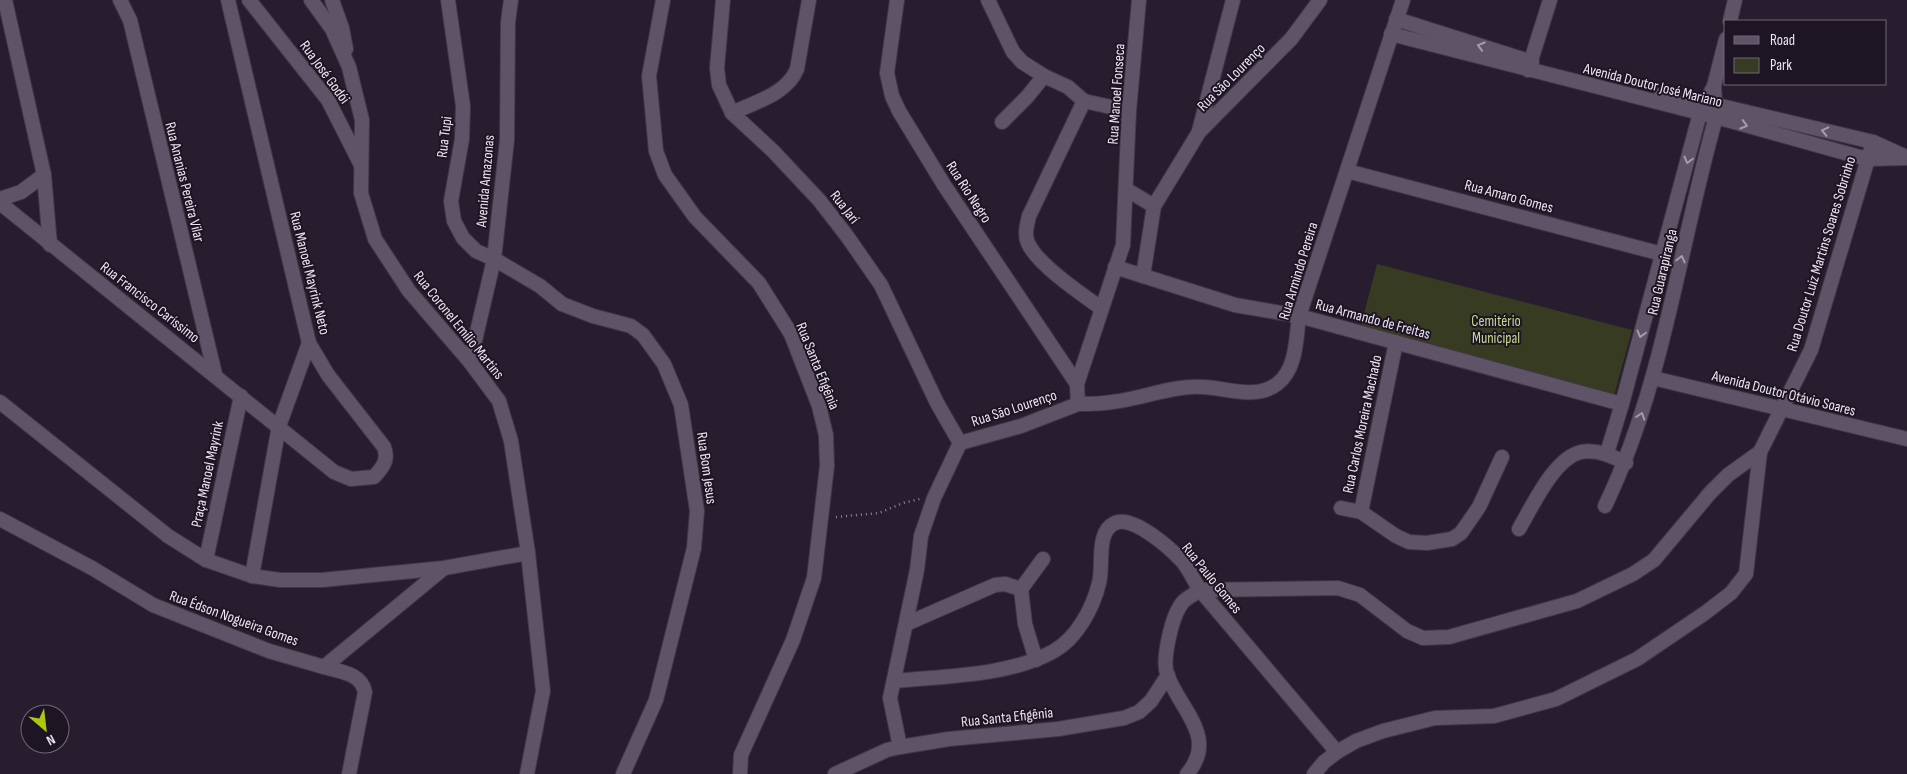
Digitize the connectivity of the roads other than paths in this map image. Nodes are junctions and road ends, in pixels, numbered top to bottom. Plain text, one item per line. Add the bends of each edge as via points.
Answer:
1 (5, 0) edge
2 (120, 0) edge
3 (228, 0) edge
4 (249, 0) edge
5 (311, 0) edge
6 (332, 0) edge
7 (448, 0) edge
8 (511, 0) edge
9 (663, 0) edge
10 (723, 0) edge
11 (809, 0) edge
12 (897, 0) edge
13 (988, 0) edge
14 (1139, 0) edge
15 (1233, 0) edge
16 (1320, 0) edge
17 (1403, 0) edge
18 (1550, 0) edge
19 (1735, 0) edge
20 (1396, 19) junction
21 (1730, 20) edge
22 (1391, 34) junction
23 (1724, 47) edge
24 (1530, 66) junction
25 (349, 67) junction
26 (1044, 76) junction
27 (1084, 102) junction
28 (1709, 110) junction
29 (1129, 111) junction
30 (732, 113) junction
31 (1002, 122) dead end
32 (1199, 132) junction
33 (1873, 142) junction
34 (1907, 158) edge
35 (1867, 159) junction
36 (363, 170) junction
37 (1347, 170) junction
38 (44, 175) junction
39 (1127, 190) junction
40 (0, 201) edge
41 (1154, 206) junction
42 (1123, 244) joint
43 (50, 245) junction
44 (1662, 254) junction
45 (494, 259) junction
46 (1116, 267) junction
47 (1143, 276) junction
48 (1101, 308) junction
49 (1299, 316) junction
50 (1396, 342) junction
51 (309, 343) junction
52 (470, 362) junction
53 (215, 374) junction
54 (1653, 378) junction
55 (1077, 384) junction
56 (241, 396) junction
57 (0, 402) edge
58 (1078, 404) junction
59 (1622, 404) junction
60 (1782, 409) junction
61 (279, 426) junction
62 (1907, 439) edge
63 (960, 443) junction
64 (1760, 452) junction
65 (1607, 453) junction
66 (1502, 457) dead end
67 (1626, 462) junction
68 (1605, 506) dead end
69 (1341, 508) dead end
70 (1360, 512) junction
71 (0, 519) edge
72 (1519, 529) dead end
73 (528, 553) junction
74 (1043, 559) dead end
75 (206, 560) junction
76 (444, 568) junction
77 (252, 576) junction
78 (1021, 589) junction
79 (1200, 590) junction
80 (906, 624) junction
81 (1036, 660) junction
82 (324, 667) junction
83 (1168, 675) junction
84 (894, 681) junction
85 (900, 747) junction
86 (1337, 752) junction
87 (349, 774) edge
88 (527, 774) edge
89 (624, 774) edge
90 (740, 774) edge
91 (835, 774) edge
92 (1187, 774) edge
93 (1314, 774) edge

1 - 38 street
2 - 53 street, Rua Ananias Pereira Vilar via 130,20
3 - 51 street, Rua Manoel Mayrink Neto
4 - 36 street, Rua José Godói via 328,100
5 - 25 street, Rua Coronel Emílio Martins via 332,29
6 - 25 street via 342,28
7 - 45 street, Rua Tupi via 463,106 462,139 451,201 453,214 463,238 476,252
8 - 45 street, Avenida Amazonas via 507,32 507,140
9 - 90 street, Rua Santa Efigênia via 649,76 656,151 665,175 680,198 759,283 791,334 819,406 826,435 828,466 814,578 789,649 741,755
10 - 30 street, Rua Jarí via 717,68 719,85
11 - 30 street via 793,79 773,94
12 - 55 street, Rua Rio Negro via 888,72 895,104 944,185
13 - 26 street via 1013,52
14 - 29 street, Rua Manoel Fonseca
15 - 32 street
16 - 32 street, Rua São Lourenço via 1291,39
17 - 20 street, Rua Armindo Pereira
18 - 24 street
19 - 21 street
20 - 22 street, Rua Armindo Pereira
24 -> 20 street
22 - 24 street, Avenida Doutor José Mariano
22 - 37 street, Rua Armindo Pereira
23 - 28 street, Rua Guarapiranga
24 - 28 street, Avenida Doutor José Mariano
25 - 36 street, Rua Coronel Emílio Martins via 362,120
26 - 27 street via 1068,87
26 - 31 street
27 - 29 street
27 - 48 street via 1030,216 1026,235 1028,244 1044,263
33 -> 28 street, Avenida Doutor José Mariano
28 -> 35 street, Avenida Doutor José Mariano
28 -> 44 street, Rua Guarapiranga
54 -> 28 street, Rua Guarapiranga
29 - 39 street, Rua Manoel Fonseca
30 - 63 street, Rua Jarí via 774,151 819,200 881,285
32 - 41 street, Rua São Lourenço
33 - 34 street, Avenida Doutor José Mariano
33 - 35 street, Rua Doutor Luiz Martins Soares Sobrinho
34 - 35 street, Avenida Doutor José Mariano
35 - 60 street, Rua Doutor Luiz Martins Soares Sobrinho via 1811,350
36 - 52 street, Rua Coronel Emílio Martins via 361,193 375,239 409,291
37 - 44 street, Rua Amaro Gomes
37 - 49 street, Rua Armindo Pereira
38 - 40 street via 21,192
38 - 43 street
39 - 41 street
39 - 42 street, Rua Manoel Fonseca
40 - 43 street, Rua Francisco Caríssimo
41 - 47 street
42 - 46 street, Rua São Lourenço
43 - 53 street, Rua Francisco Caríssimo
44 -> 59 street, Rua Guarapiranga
45 - 52 street, Avenida Amazonas
45 - 89 street, Rua Bom Jesus via 540,286 562,304 631,326 643,335 664,364 681,405 697,511 694,548 656,700
46 - 47 street, Rua Armando de Freitas
46 - 48 street, Rua São Lourenço
47 - 49 street, Rua Armando de Freitas via 1235,306
48 - 55 street, Rua São Lourenço
49 - 50 street, Rua Armando de Freitas
49 - 58 street, Rua Armindo Pereira via 1293,359 1288,371 1269,388 1252,392 1201,386 1112,403
50 - 59 street, Rua Armando de Freitas
50 - 70 street, Rua Carlos Moreira Machado
51 - 61 street
51 - 61 street, Rua Manoel Mayrink Neto via 328,375 384,447 386,462 374,477 351,480 334,472
52 - 73 street, Rua Coronel Emílio Martins via 499,401 511,441
53 - 56 street, Rua Francisco Caríssimo
54 - 60 street, Avenida Doutor Otávio Soares
67 -> 54 street, Rua Guarapiranga
55 - 58 street, Rua São Lourenço
56 - 61 street, Rua Francisco Caríssimo
56 - 75 street, Praça Manoel Mayrink
57 - 75 street via 168,536
58 - 63 street, Rua São Lourenço via 1021,426
59 - 65 street, Rua Guarapiranga
60 - 62 street, Avenida Doutor Otávio Soares
60 - 64 street, Rua Doutor Luiz Martins Soares Sobrinho
61 - 77 street
63 - 80 street, Rua São Lourenço via 934,498 921,536
64 - 79 street, Rua Doutor Luiz Martins Soares Sobrinho via 1716,487 1654,560 1634,574 1578,601 1449,637 1423,638 1407,632 1360,595 1338,588
64 - 86 street via 1746,574 1731,593 1705,613 1637,659 1556,699 1494,716 1435,718 1404,725 1356,741
65 - 67 street
65 - 72 street via 1581,452 1563,464 1541,490
66 - 70 street via 1479,507 1461,533 1452,539 1409,542
67 - 68 street, Rua Guarapiranga
69 - 70 street
71 - 82 street, Rua Édson Nogueira Gomes via 92,568 152,606 269,651
73 - 76 street
73 - 88 street, Rua Coronel Emílio Martins via 543,691
74 - 78 street
75 - 77 street
76 - 77 street via 322,580
76 - 82 street
78 - 80 street via 995,584
78 - 81 street via 1025,624
79 - 81 street, Rua Paulo Gomes via 1182,562 1138,525 1116,523 1103,538 1100,581 1084,619 1069,640
79 - 83 street via 1184,601 1176,614 1165,663
79 - 86 street, Rua Paulo Gomes
80 - 84 street, Rua São Lourenço
81 - 84 street, Rua Paulo Gomes via 992,670
82 - 87 street, Rua Édson Nogueira Gomes via 357,676 365,692
83 - 85 street, Rua Santa Efigênia via 1152,701 1139,712 1124,718
83 - 92 street via 1189,711 1200,748 1198,758
84 - 85 street, Rua São Lourenço via 890,698
85 - 91 street, Rua Santa Efigênia
86 - 93 street

